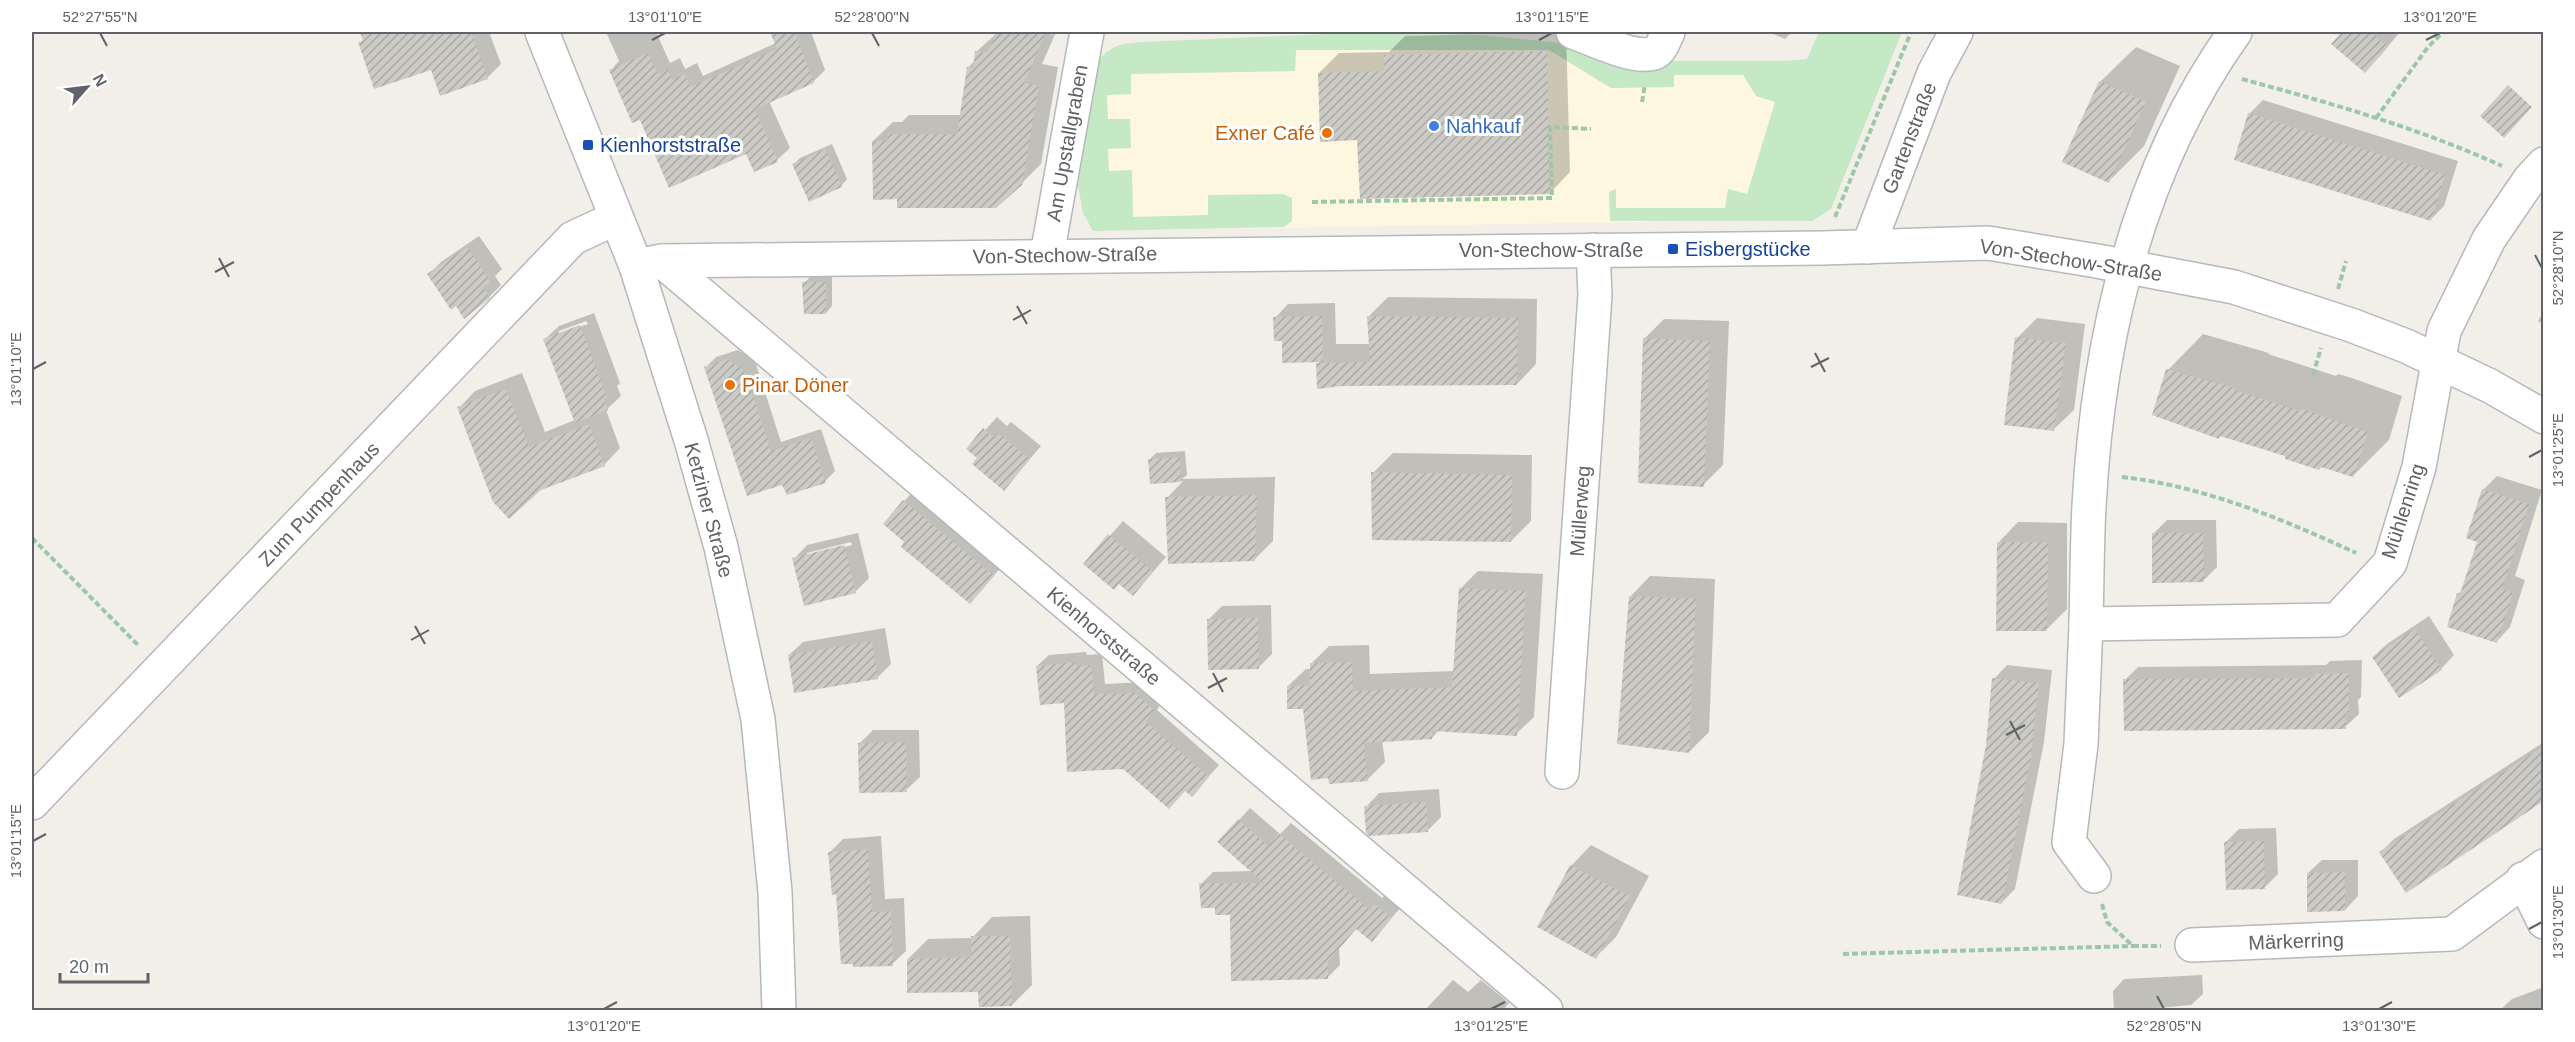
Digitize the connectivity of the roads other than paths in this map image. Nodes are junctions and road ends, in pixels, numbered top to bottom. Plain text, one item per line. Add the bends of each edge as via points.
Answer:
1 (542, 32) edge
2 (1087, 32) edge
3 (1573, 32) edge
4 (1668, 32) edge
5 (1956, 32) edge
6 (2235, 32) edge
7 (2537, 172) edge
8 (616, 218) junction
9 (1868, 247) junction
10 (1593, 250) junction
11 (1047, 255) junction
12 (649, 264) junction
13 (2124, 268) junction
14 (2438, 363) junction
15 (2544, 417) edge
16 (2086, 624) junction
17 (1562, 772) dead end
18 (32, 803) edge
19 (2533, 872) edge
20 (2094, 876) road end
21 (2544, 922) edge
22 (2192, 945) road end
23 (780, 1011) edge
24 (1546, 1011) edge

1 - 8 street, Ketziner Straße
2 - 11 street, Am Upstallgraben
3 - 4 street via 1643,54 1655,52
5 - 9 street, Gartenstraße via 1934,73
6 - 13 street via 2207,70 2177,127
7 - 14 street, Mühlenring via 2474,268 2444,331
8 - 12 street, Ketziner Straße
8 - 18 street, Zum Pumpenhaus via 573,238
9 - 10 street, Von-Stechow-Straße
9 - 13 street, Von-Stechow-Straße via 1988,243
10 - 11 street, Von-Stechow-Straße
10 - 17 street, Müllerweg via 1595,295
11 - 12 street, Von-Stechow-Straße
12 - 23 street, Ketziner Straße via 718,536 758,719 775,892
12 - 24 street, Kienhorststraße
13 - 14 street, Von-Stechow-Straße via 2234,287 2351,325
13 - 16 street via 2098,407 2091,474
14 - 15 street, Von-Stechow-Straße via 2490,386
14 - 16 street, Mühlenring via 2419,467 2390,562 2337,620
16 - 20 street via 2081,744 2069,842
19 - 21 street, Märkerring
19 - 22 street, Märkerring via 2452,934

